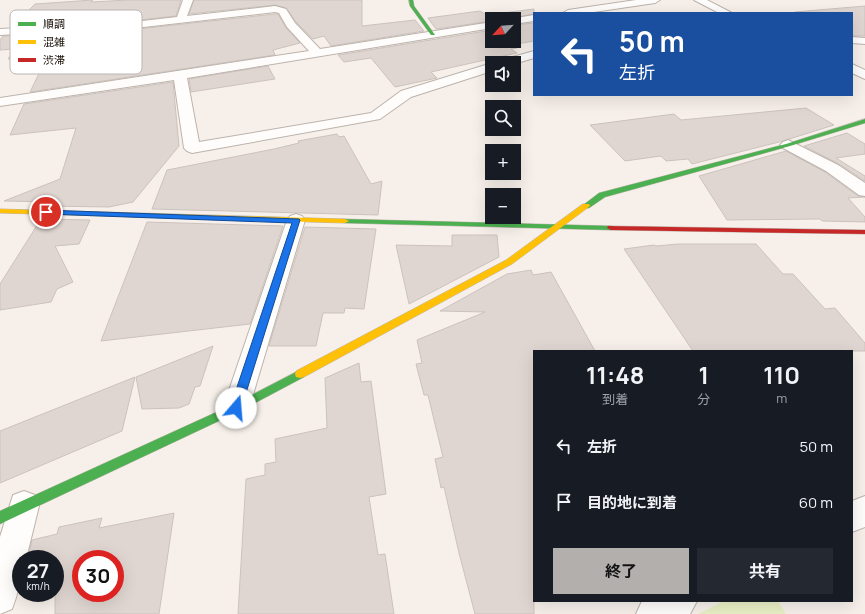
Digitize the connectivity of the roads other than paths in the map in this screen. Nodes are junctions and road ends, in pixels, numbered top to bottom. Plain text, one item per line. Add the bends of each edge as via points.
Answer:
1 (188, 0) edge
2 (411, 0) edge
3 (655, 0) edge
4 (699, 0) edge
5 (636, 1) edge
6 (574, 12) edge
7 (725, 12) edge
8 (533, 18) edge
9 (181, 20) junction
10 (521, 20) edge
11 (142, 24) edge
12 (485, 26) edge
13 (10, 31) edge
14 (0, 32) edge
15 (433, 34) junction
16 (853, 40) edge
17 (865, 41) edge
18 (317, 53) junction
19 (533, 54) edge
20 (521, 58) edge
21 (485, 69) edge
22 (853, 69) edge
23 (180, 75) junction
24 (865, 75) edge
25 (0, 102) edge
26 (865, 121) edge
27 (788, 145) junction
28 (865, 192) edge
29 (0, 212) edge
30 (296, 220) junction
31 (559, 227) junction
32 (865, 232) edge
33 (236, 408) junction
34 (865, 511) edge
35 (12, 512) edge
36 (853, 517) edge
37 (0, 597) edge
38 (678, 602) edge
39 (653, 614) edge

1 - 9 street
2 - 15 street via 412,6
3 - 5 street
4 - 7 street
5 - 6 street
8 - 10 street
9 - 11 street
9 - 18 street via 275,9 283,11 291,25
12 - 15 street
13 - 14 street
15 - 18 street
16 - 17 street
18 - 23 street
19 - 20 street
21 - 23 street via 406,94 375,116 192,148
22 - 24 street
23 - 25 street
26 - 27 street
27 - 28 street via 832,168
27 - 31 street via 602,195
29 - 30 street
30 - 31 street
30 - 33 street
31 - 32 street
31 - 33 street via 509,262
33 - 35 street
34 - 36 street
35 - 37 street
38 - 39 street

